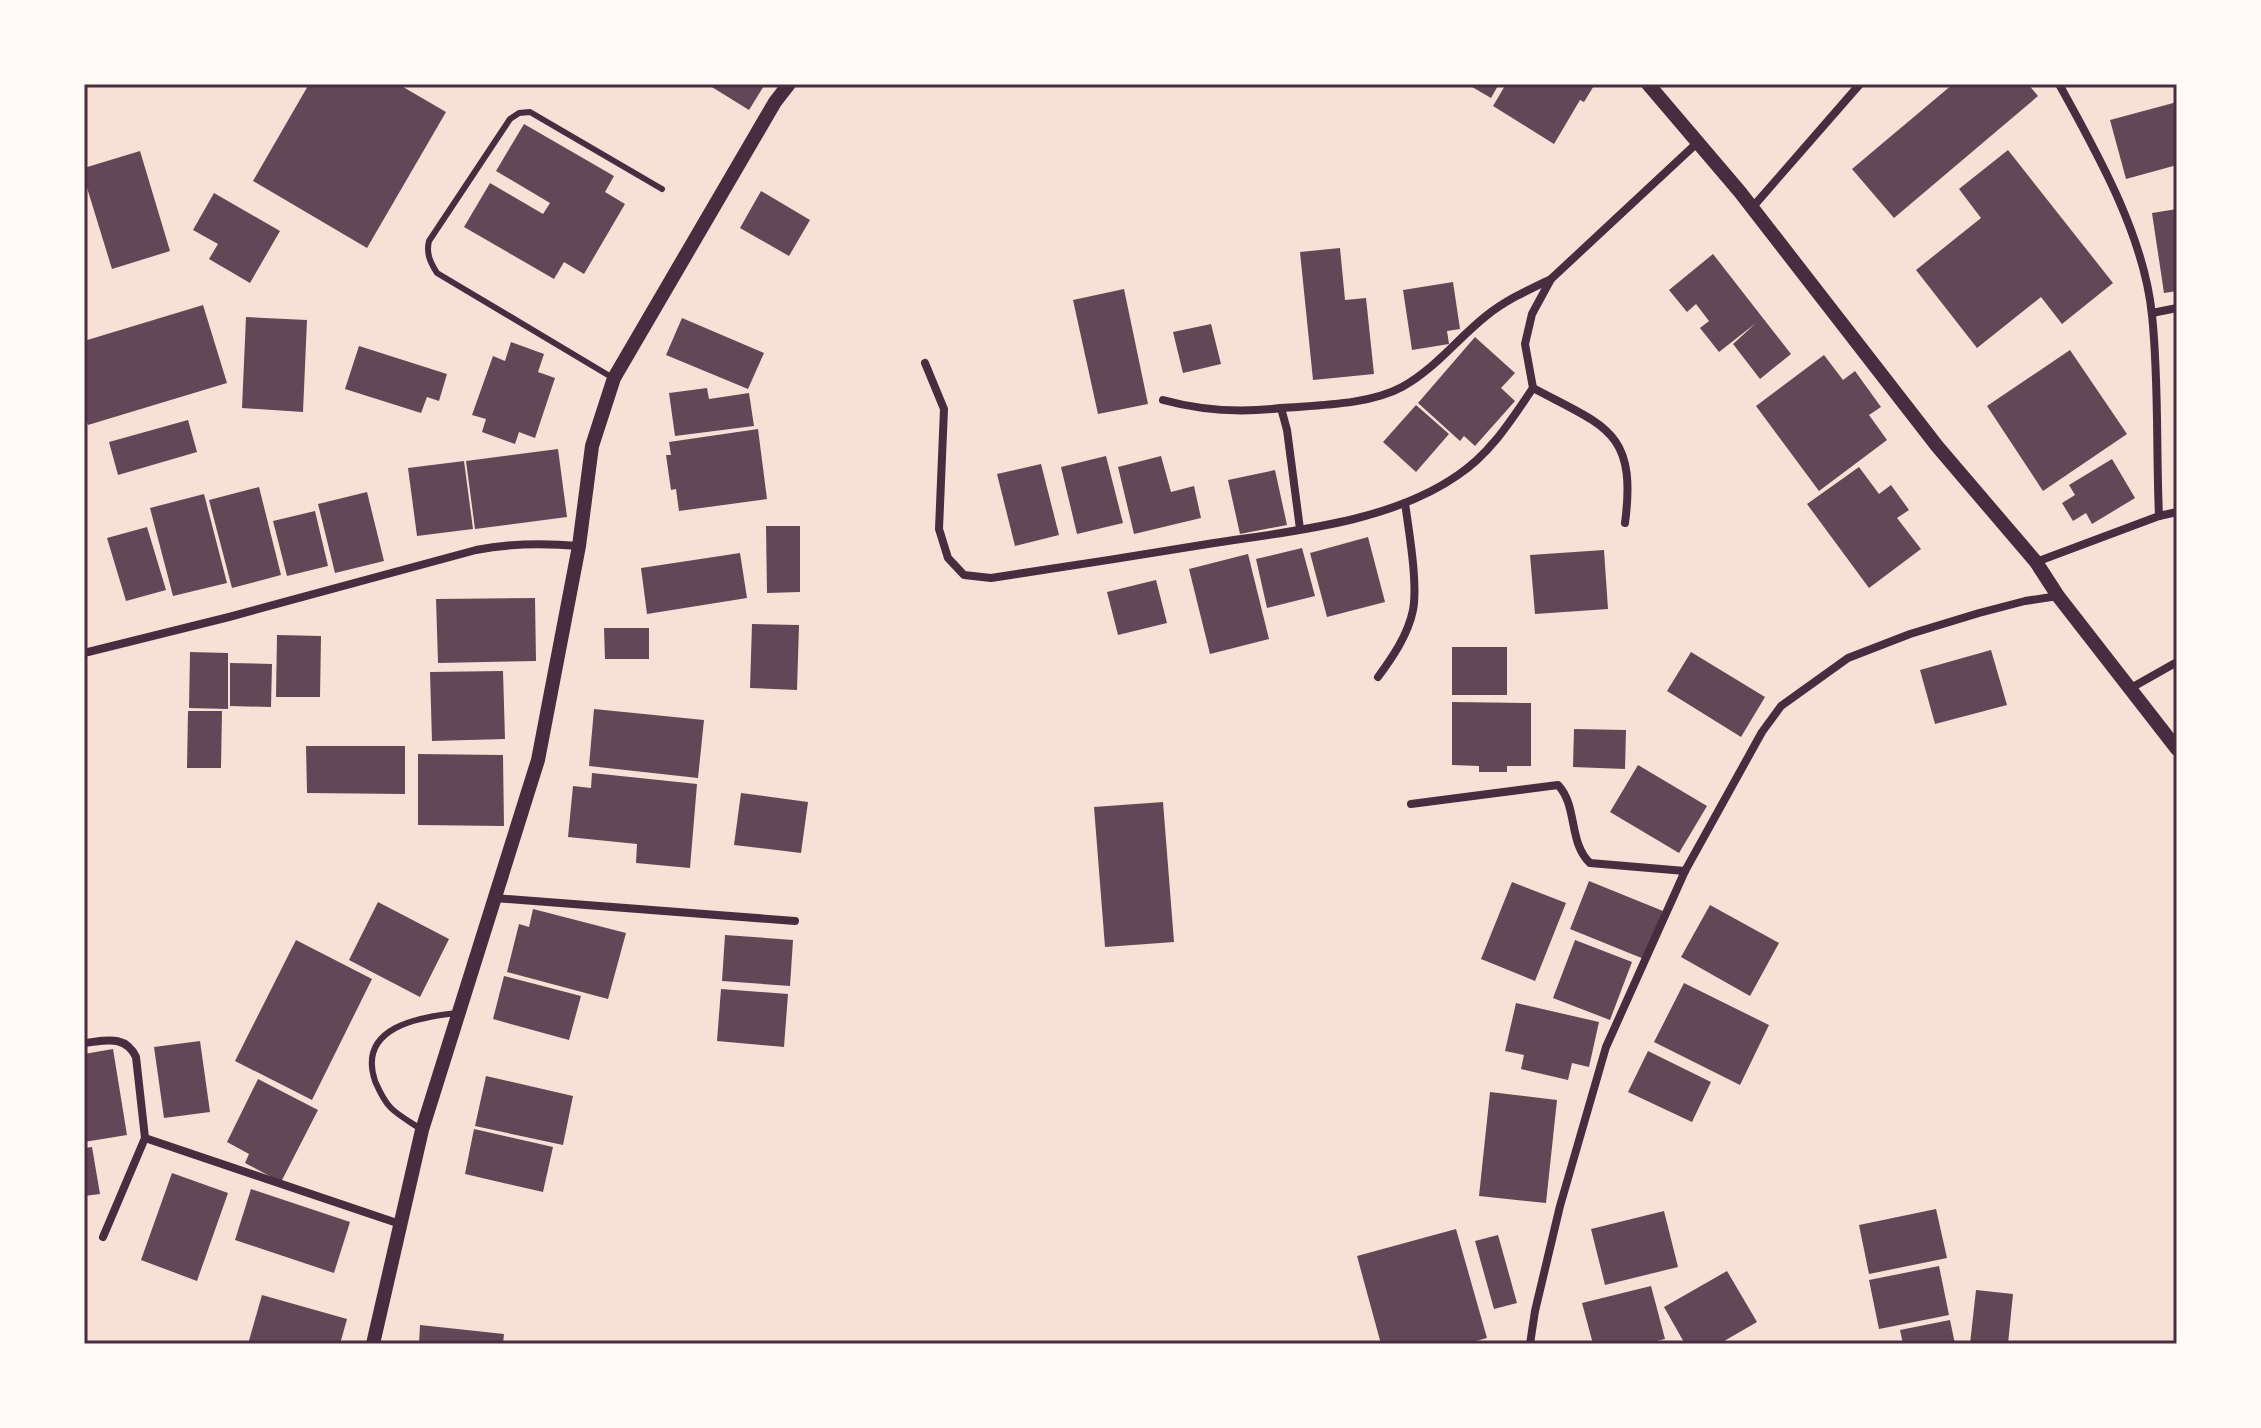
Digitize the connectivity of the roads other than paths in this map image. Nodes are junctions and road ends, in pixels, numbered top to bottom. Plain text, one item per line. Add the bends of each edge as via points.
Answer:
1 (789, 84) edge
2 (1648, 84) edge
3 (1860, 84) edge
4 (2059, 84) edge
5 (1697, 143) junction
6 (662, 189) dead end
7 (1751, 209) junction
8 (1551, 279) junction
9 (2177, 308) edge
10 (2152, 313) junction
11 (925, 363) dead end
12 (614, 378) junction
13 (1533, 388) junction
14 (1163, 400) dead end
15 (1281, 408) junction
16 (1405, 503) junction
17 (2177, 512) edge
18 (2159, 516) junction
19 (1625, 523) dead end
20 (1300, 529) junction
21 (579, 546) junction
22 (2036, 562) junction
23 (2058, 596) junction
24 (84, 653) edge
25 (2177, 662) edge
26 (1378, 677) dead end
27 (2131, 688) junction
28 (2177, 749) edge
29 (1411, 804) dead end
30 (1685, 871) junction
31 (494, 898) junction
32 (795, 921) dead end
33 (457, 1013) junction
34 (84, 1043) edge
35 (422, 1130) junction
36 (145, 1138) junction
37 (400, 1224) junction
38 (103, 1237) dead end
39 (373, 1344) edge
40 (1530, 1344) edge

1 - 12 street
2 - 5 street
3 - 7 street
4 - 10 street via 2118,200
5 - 7 street
5 - 8 street
6 - 12 lane via 530,112 519,113 429,241 430,262 437,273
7 - 22 street via 1937,446
8 - 13 street via 1532,314 1525,344
8 - 15 street via 1496,309 1400,388 1344,404
9 - 10 street
10 - 18 street
11 - 20 street via 944,409 939,529 948,558 964,575 991,578
12 - 21 street via 592,446
13 - 16 street via 1480,459
13 - 19 street via 1609,431 1625,455 1630,488
14 - 15 street via 1226,412
15 - 20 street
16 - 20 street
16 - 26 street via 1413,610 1396,652
17 - 18 street
18 - 22 street
21 - 24 street via 519,543 476,550
21 - 31 street via 538,760
22 - 23 street
23 - 27 street
23 - 30 street via 1979,613 1848,658 1781,706
25 - 27 street
27 - 28 street
29 - 30 street via 1558,785 1565,792 1578,849 1590,863
30 - 40 street via 1606,1047 1560,1206
31 - 32 street
31 - 33 street
33 - 35 street
33 - 35 lane via 391,1029 377,1044 371,1068 379,1092 391,1108
34 - 36 street via 115,1040 131,1047
35 - 37 street
36 - 37 street
36 - 38 street
37 - 39 street

